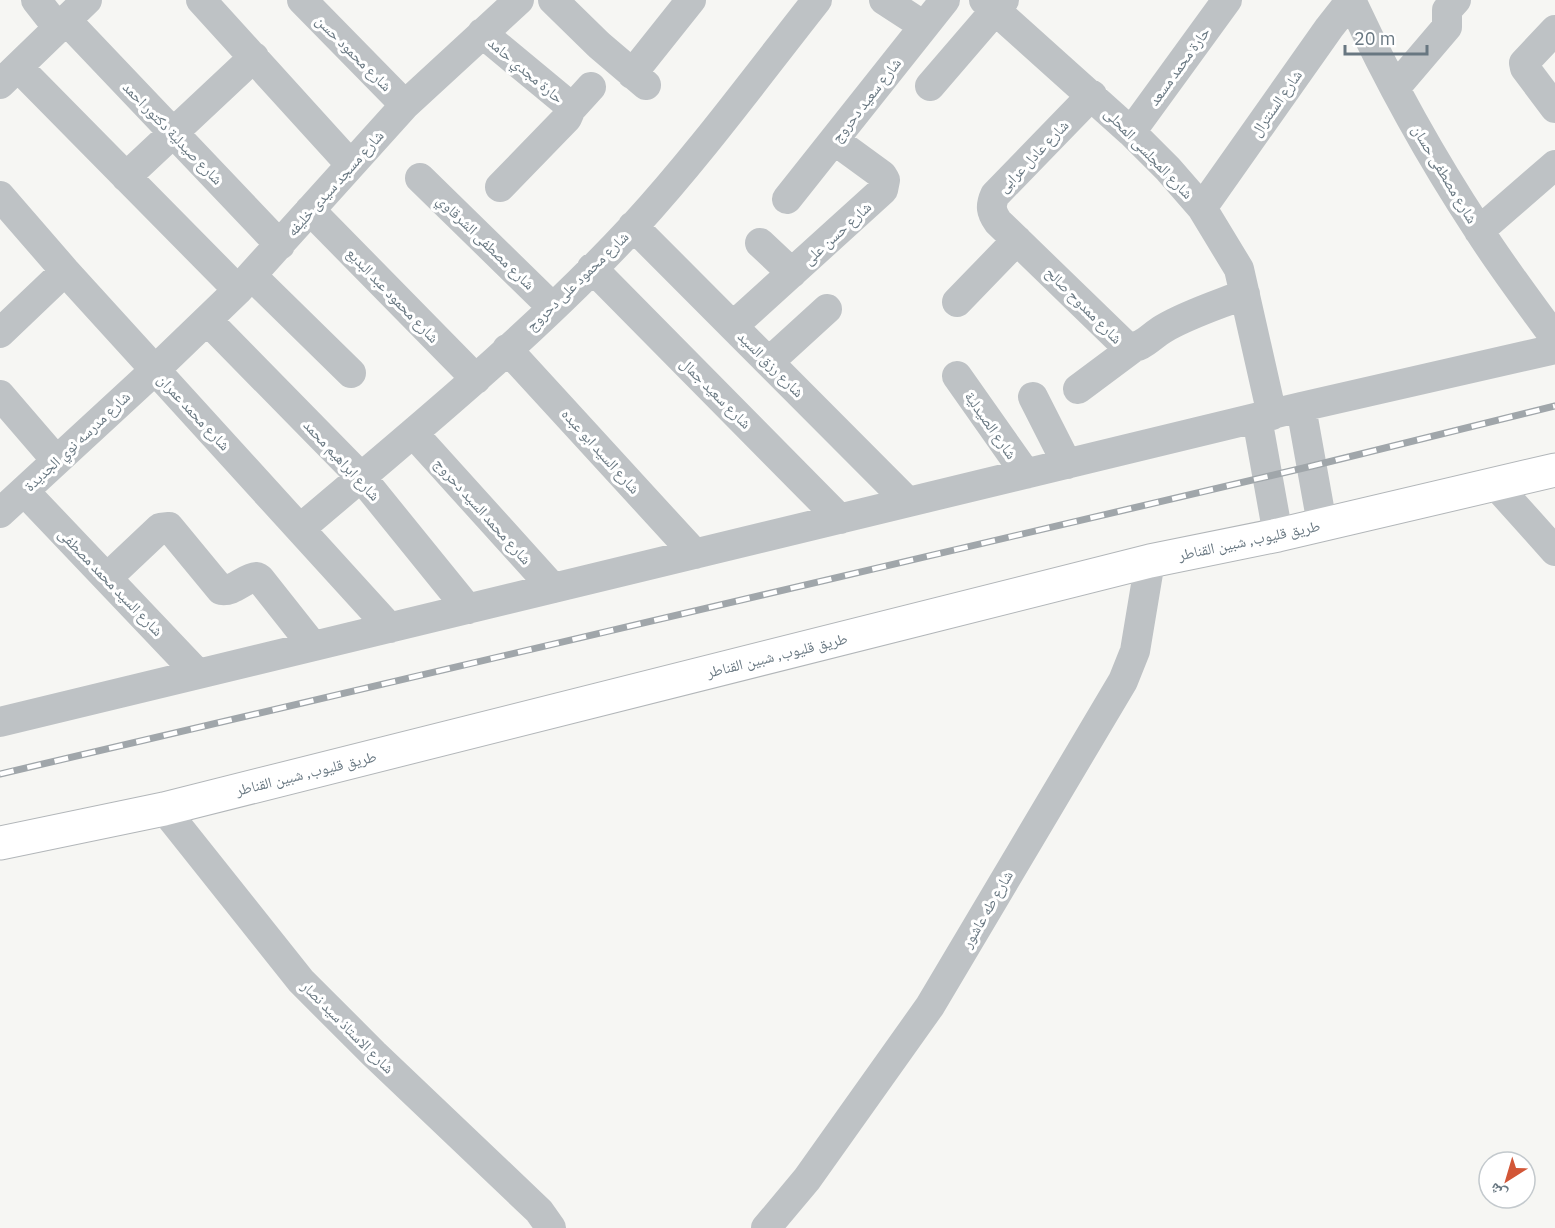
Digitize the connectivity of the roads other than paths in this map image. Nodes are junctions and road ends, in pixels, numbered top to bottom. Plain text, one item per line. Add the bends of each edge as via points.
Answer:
1 (36, 0) edge
2 (201, 0) edge
3 (302, 0) edge
4 (519, 0) edge
5 (553, 0) edge
6 (817, 0) edge
7 (884, 0) edge
8 (945, 0) edge
9 (1227, 0) edge
10 (1456, 0) edge
11 (1349, 1) edge
12 (685, 2) edge
13 (994, 3) edge
14 (70, 16) edge
15 (924, 27) junction
16 (1555, 30) edge
17 (482, 33) junction
18 (254, 57) junction
19 (6, 75) edge
20 (930, 86) dead end
21 (591, 87) dead end
22 (1395, 88) junction
23 (1092, 95) junction
24 (405, 105) junction
25 (1555, 108) edge
26 (571, 109) junction
27 (1131, 132) junction
28 (173, 133) junction
29 (834, 140) junction
30 (350, 164) junction
31 (1555, 165) edge
32 (126, 177) junction
33 (420, 178) dead end
34 (500, 187) dead end
35 (0, 195) edge
36 (787, 199) dead end
37 (1202, 208) junction
38 (310, 210) junction
39 (633, 226) junction
40 (1008, 231) junction
41 (1479, 231) junction
42 (760, 243) dead end
43 (280, 245) junction
44 (592, 268) junction
45 (65, 271) junction
46 (792, 273) junction
47 (245, 283) junction
48 (1245, 294) junction
49 (957, 302) dead end
50 (552, 307) junction
51 (827, 309) dead end
52 (207, 320) junction
53 (733, 326) junction
54 (0, 333) edge
55 (1555, 338) edge
56 (1133, 348) junction
57 (507, 349) junction
58 (1555, 349) edge
59 (769, 362) junction
60 (155, 370) junction
61 (351, 373) dead end
62 (957, 376) dead end
63 (476, 379) junction
64 (1078, 389) dead end
65 (0, 395) edge
66 (1033, 397) dead end
67 (1301, 407) junction
68 (1265, 416) junction
69 (413, 433) junction
70 (56, 460) junction
71 (1067, 464) junction
72 (1555, 470) edge
73 (1026, 474) junction
74 (362, 477) junction
75 (1495, 484) junction
76 (24, 491) junction
77 (908, 502) junction
78 (0, 513) edge
79 (840, 519) junction
80 (1323, 524) junction
81 (302, 528) junction
82 (1278, 535) junction
83 (1555, 552) edge
84 (695, 554) junction
85 (1150, 561) junction
86 (107, 578) junction
87 (553, 588) junction
88 (468, 609) junction
89 (390, 628) junction
90 (313, 646) junction
91 (198, 674) junction
92 (0, 722) edge
93 (164, 809) junction
94 (0, 843) edge
95 (550, 1228) edge
96 (766, 1228) edge

1 - 14 street, شارع صيدلية دكتور احمد
2 - 18 street
3 - 24 street, شارع محمود حسن
4 - 17 street, شارع مسجد سيدى خليفه
5 - 12 street via 639,80
6 - 39 street, شارع محمود على دحروج
7 - 15 street
8 - 15 street, شارع سعيد دحروج
9 - 27 street, حارة محمد مسعد
10 - 22 street via 1447,10 1447,27
11 - 22 street, شارع مصطفى حسان
11 - 37 street, شارع السنترال
13 - 20 street
13 - 23 street, شارع المجلسى المحلى
14 - 19 street
14 - 28 street, شارع صيدلية دكتور احمد
15 - 29 street, شارع سعيد دحروج
16 - 25 street via 1524,63
17 - 24 street, شارع مسجد سيدى خليفه
17 - 26 street, حارة مجدي حامد
18 - 28 street
18 - 30 street
19 - 32 street
21 - 26 street
22 - 41 street, شارع مصطفى حسان via 1432,157
23 - 27 street, شارع المجلسى المحلى
23 - 40 street, شارع عادل عرابى via 995,195 991,203 993,214
24 - 30 street, شارع مسجد سيدى خليفه
26 - 34 street, حارة مجدي حامد via 567,118
27 - 37 street, شارع المجلسى المحلى
28 - 32 street
28 - 43 street, شارع صيدلية دكتور احمد
29 - 36 street, شارع سعيد دحروج
29 - 46 street, شارع حسن على via 882,175 886,185
30 - 38 street, شارع مسجد سيدى خليفه
31 - 41 street
32 - 47 street
33 - 50 street, شارع مصطفى الشرقاوي
35 - 45 street, شارع محمد عمران
37 - 48 street, شارع المجلسى المحلى via 1239,269
38 - 43 street, شارع مسجد سيدى خليفه
38 - 63 street, شارع محمود عبد البديع
39 - 44 street, شارع محمود على دحروج
39 - 53 street, شارع رزق السيد
40 - 49 street
40 - 56 street, شارع ممدوح صالح via 1121,343
41 - 55 street, شارع مصطفى حسان
42 - 46 street
43 - 47 street, شارع مسجد سيدى خليفه
44 - 50 street, شارع محمود على دحروج
44 - 79 street, شارع سعيد جمال
45 - 54 street
45 - 60 street, شارع محمد عمران
46 - 53 street, شارع حسن على
47 - 52 street, شارع مسجد سيدى خليفه
47 - 61 street
48 - 56 street, شارع ممدوح صالح via 1163,329
48 - 68 street, شارع المجلسى المحلى
50 - 57 street, شارع محمود على دحروج
51 - 59 street
52 - 60 street, شارع مسجد سيدى خليفه
52 - 74 street, شارع ابراهيم محمد
53 - 59 street, شارع رزق السيد
56 - 64 street
57 - 63 street, شارع محمود على دحروج
57 - 84 street, شارع السيد ابو عبده
58 - 67 street
59 - 77 street, شارع رزق السيد
60 - 70 street, شارع مدرسه نوي الجديدة
60 - 81 street, شارع محمد عمران
62 - 73 street, شارع الصيدلية
63 - 69 street, شارع محمود على دحروج
65 - 70 street
66 - 71 street
67 - 68 street
67 - 80 street
68 - 71 street
68 - 82 street, شارع المجلسى المحلى
69 - 74 street, شارع محمود على دحروج
69 - 87 street, شارع محمد السيد دحروج
70 - 76 street, شارع مدرسه نوي الجديدة
71 - 73 street
72 - 75 main road, طريق قليوب, شبين القناطر
73 - 77 street
74 - 81 street, شارع محمود على دحروج
74 - 88 street, شارع ابراهيم محمد
75 - 80 main road, طريق قليوب, شبين القناطر
75 - 83 street
76 - 78 street, شارع مدرسه نوي الجديدة
76 - 86 street, شارع السيد محمد مصطفى
77 - 79 street
79 - 84 street
80 - 82 main road, طريق قليوب, شبين القناطر
81 - 89 street, شارع محمد عمران
82 - 85 main road, طريق قليوب, شبين القناطر
84 - 87 street
85 - 93 main road, طريق قليوب, شبين القناطر
85 - 96 street, شارع طه عاشور via 1135,651 1123,681 930,1006 807,1179
86 - 90 street via 160,528 169,527 222,590 251,577 260,579
86 - 91 street, شارع السيد محمد مصطفى
87 - 88 street
88 - 89 street
89 - 90 street
90 - 91 street
91 - 92 street
93 - 94 main road, طريق قليوب, شبين القناطر
93 - 95 street, شارع الاستاذ سيد نصار via 301,981 539,1211

